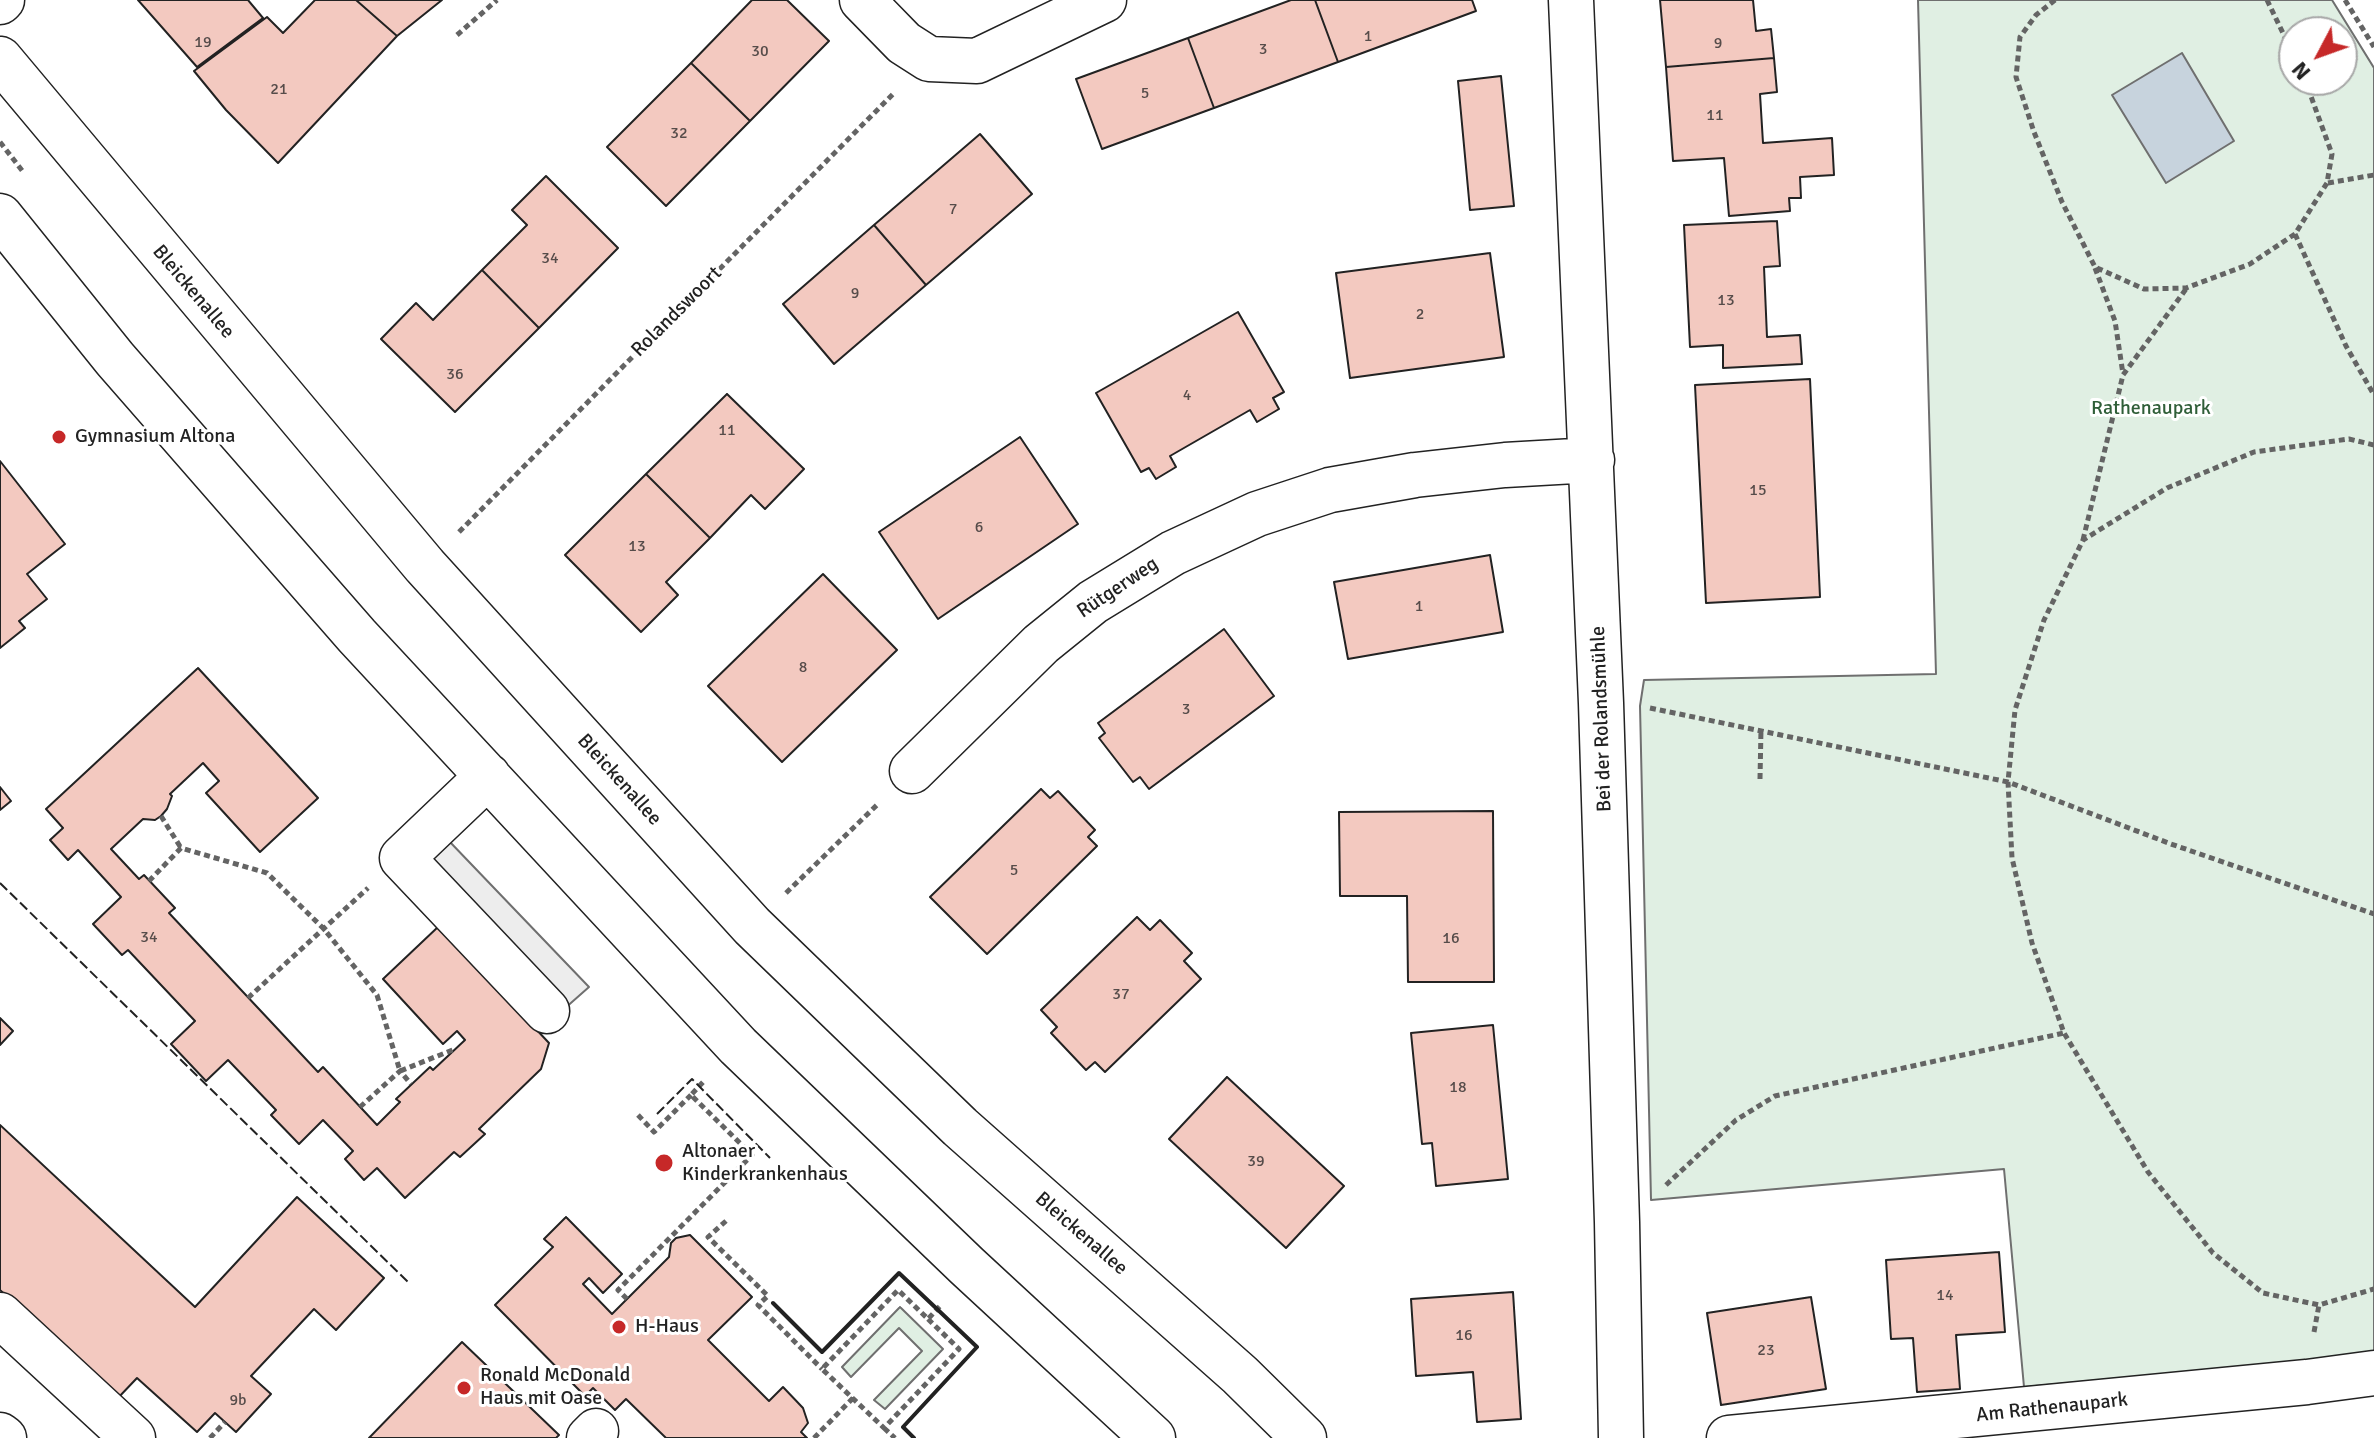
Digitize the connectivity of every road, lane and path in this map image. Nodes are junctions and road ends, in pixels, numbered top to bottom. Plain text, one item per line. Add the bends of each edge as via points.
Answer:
1 (497, 0) edge
2 (862, 0) edge
3 (1104, 0) edge
4 (1571, 0) edge
5 (2055, 0) edge
6 (2267, 0) edge
7 (2345, 0) edge
8 (2278, 23) edge
9 (457, 35) dead end
10 (2374, 47) edge
11 (0, 59) edge
12 (929, 59) junction
13 (2311, 96) edge
14 (2374, 175) edge
15 (2327, 183) junction
16 (0, 216) edge
17 (2295, 234) junction
18 (2095, 267) junction
19 (2186, 288) junction
20 (2123, 375) junction
21 (2374, 395) edge
22 (2374, 445) edge
23 (1592, 460) junction
24 (2083, 540) junction
25 (425, 566) junction
26 (1601, 703) junction
27 (1761, 729) junction
28 (912, 771) joint
29 (488, 776) junction
30 (1760, 779) dead end
31 (2008, 782) junction
32 (161, 816) dead end
33 (181, 848) junction
34 (402, 858) junction
35 (149, 881) dead end
36 (2374, 914) edge
37 (752, 926) junction
38 (324, 929) junction
39 (248, 998) dead end
40 (547, 1011) dead end
41 (2064, 1033) junction
42 (455, 1049) dead end
43 (400, 1071) junction
44 (411, 1084) dead end
45 (699, 1086) dead end
46 (691, 1095) junction
47 (360, 1107) dead end
48 (638, 1115) dead end
49 (726, 1221) dead end
50 (1617, 1222) junction
51 (2374, 1289) edge
52 (627, 1299) dead end
53 (947, 1299) dead end
54 (0, 1315) edge
55 (928, 1319) junction
56 (822, 1369) junction
57 (2374, 1373) edge
58 (853, 1398) junction
59 (225, 1422) dead end
60 (884, 1428) junction
61 (1798, 1435) edge
62 (133, 1438) edge
63 (210, 1438) edge
64 (814, 1438) edge
65 (895, 1438) edge
66 (1153, 1438) edge
67 (1304, 1438) edge
68 (1621, 1438) edge
69 (1729, 1438) edge

1 - 9 path
2 - 12 street via 904,43
3 - 12 street via 977,61
4 - 23 street, Bei der Rolandsmühle
5 - 18 path via 2020,37 2016,77 2062,202
6 - 8 path
7 - 10 path
11 - 25 street, Bleickenallee
12 - 25 path, Rolandswoort
13 - 15 path via 2332,154
14 - 15 path
15 - 17 path
16 - 29 street via 357,636
17 - 19 path via 2250,264
17 - 21 path
18 - 19 path via 2144,289
18 - 20 path via 2115,321
19 - 20 path
20 - 24 path
22 - 24 path via 2349,439 2254,452 2167,488
23 - 26 street, Bei der Rolandsmühle
23 - 28 street, Rütgerweg via 1415,475 1330,490 1257,514 1173,553 1093,602 1041,644
24 - 31 path via 2044,620 2015,710
25 - 37 street, Bleickenallee
26 - 27 path
26 - 50 street, Bei der Rolandsmühle
27 - 30 path
27 - 31 path
28 - 37 path
29 - 34 street
29 - 66 street via 738,1046
31 - 36 path
31 - 41 path via 2012,858 2032,943
32 - 33 path
33 - 35 path
33 - 38 path via 267,873
34 - 38 path
34 - 40 street
37 - 67 street, Bleickenallee via 960,1127
38 - 39 path
38 - 43 path via 377,995
41 - 50 path via 1775,1096 1736,1120 1651,1200
41 - 51 path via 2148,1172 2213,1253 2263,1293 2319,1305
42 - 43 path
43 - 44 path
43 - 47 path
45 - 46 path
46 - 48 path via 654,1132
46 - 52 path via 752,1155 618,1290
49 - 56 path via 708,1237 768,1296 758,1305
50 - 68 street, Bei der Rolandsmühle
53 - 55 path
54 - 62 street
55 - 56 path via 898,1290
55 - 60 path via 959,1349
56 - 58 path
57 - 61 street, Am Rathenaupark
58 - 60 path
58 - 64 path
59 - 63 path
60 - 65 path
61 - 69 street, Am Rathenaupark

